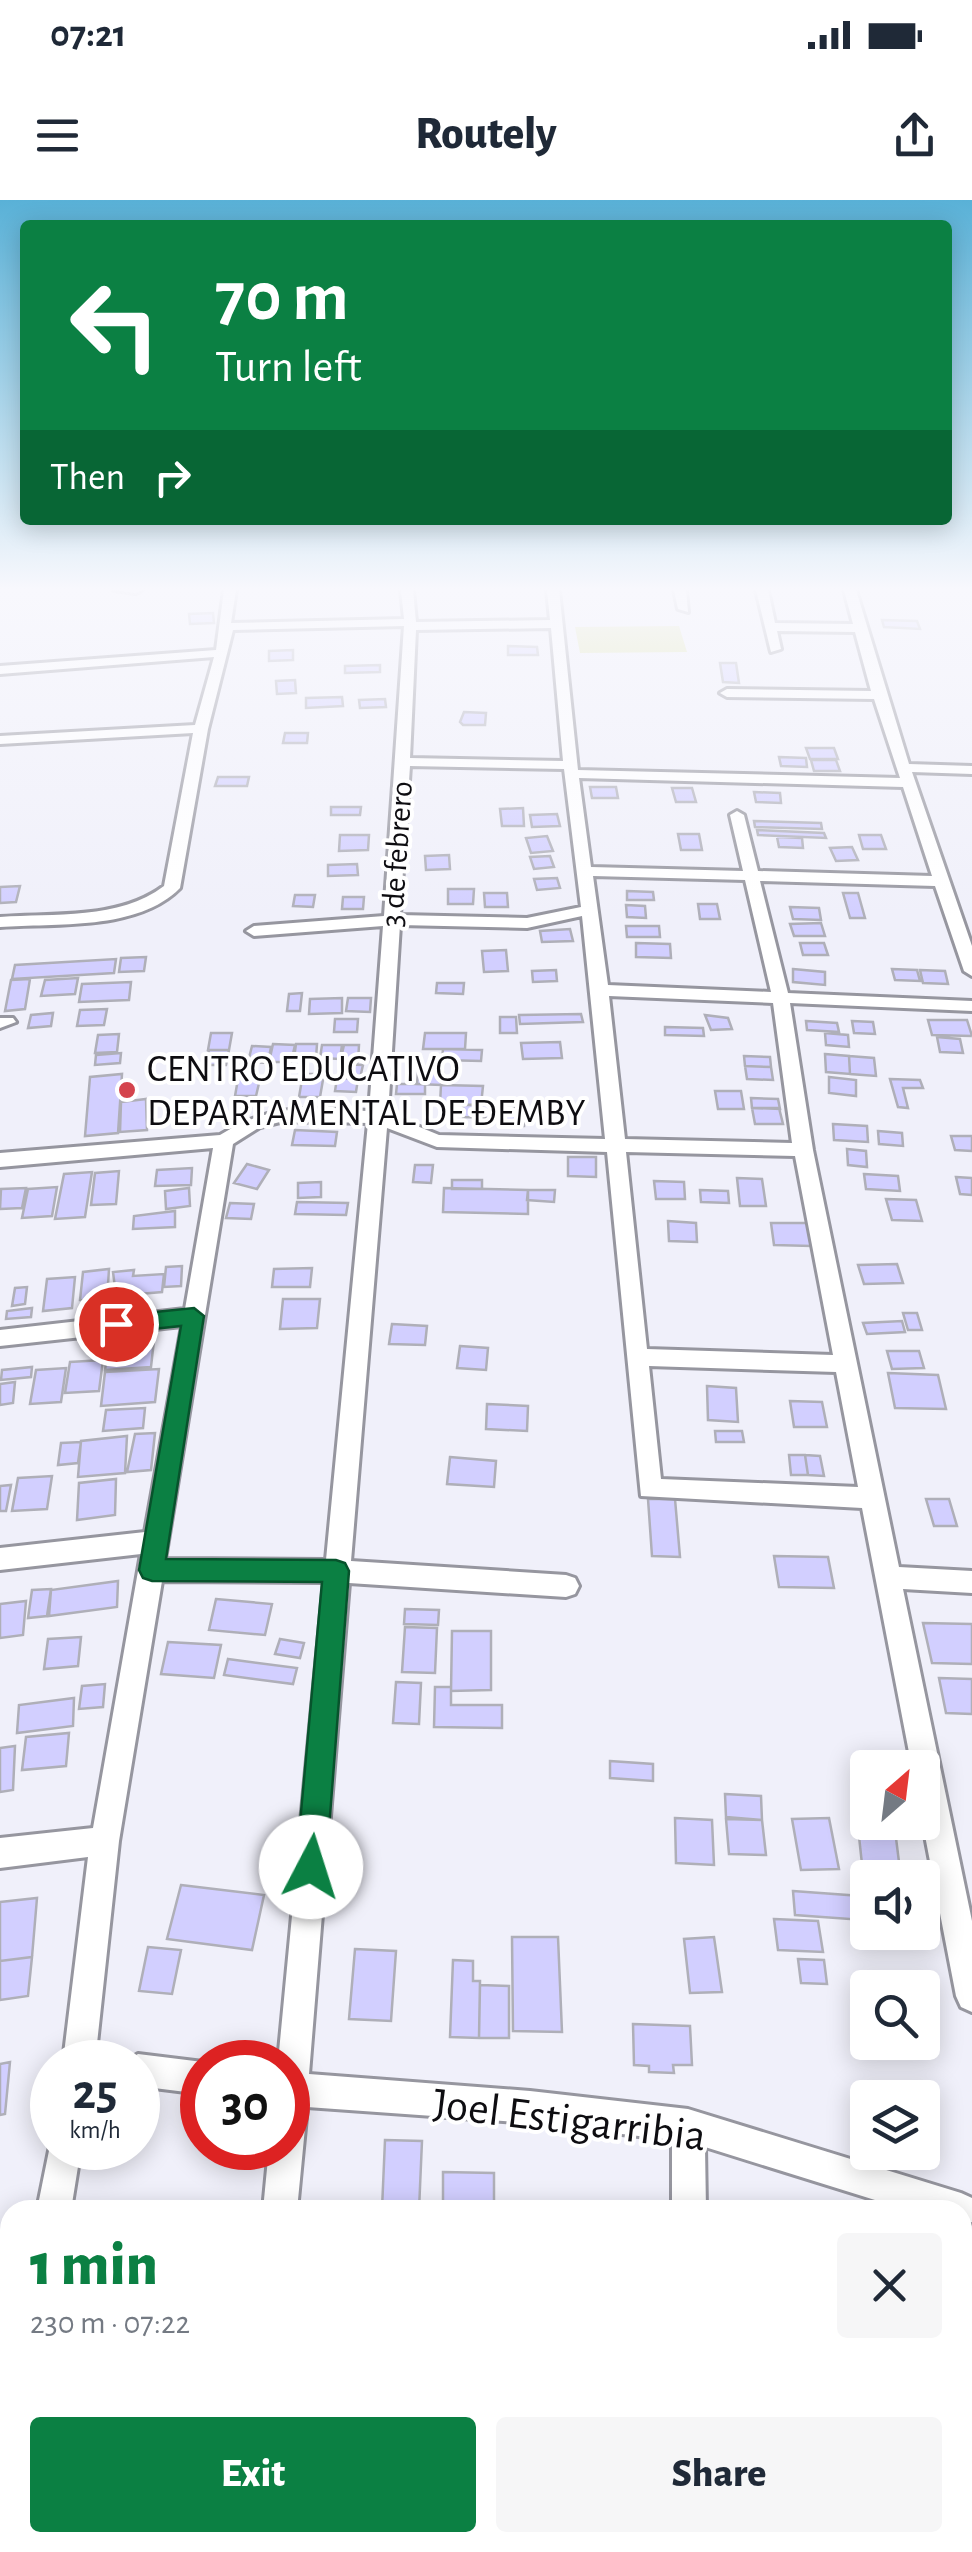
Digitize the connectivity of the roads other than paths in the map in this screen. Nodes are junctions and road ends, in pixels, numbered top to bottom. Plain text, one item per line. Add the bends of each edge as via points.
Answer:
1 (207, 700) edge
2 (406, 700) edge
3 (564, 700) edge
4 (881, 700) edge
5 (201, 729) junction
6 (0, 740) edge
7 (402, 762) junction
8 (571, 770) junction
9 (972, 770) edge
10 (906, 775) junction
11 (738, 815) dead end
12 (583, 871) junction
13 (752, 877) junction
14 (942, 881) junction
15 (588, 910) junction
16 (392, 920) junction
17 (0, 922) edge
18 (254, 931) dead end
19 (972, 971) edge
20 (600, 990) junction
21 (781, 1000) junction
22 (972, 1006) edge
23 (378, 1117) junction
24 (224, 1141) junction
25 (616, 1144) junction
26 (804, 1150) junction
27 (0, 1160) edge
28 (194, 1316) junction
29 (0, 1338) edge
30 (637, 1358) junction
31 (845, 1364) junction
32 (871, 1498) junction
33 (154, 1542) junction
34 (0, 1559) edge
35 (152, 1570) junction
36 (336, 1571) junction
37 (886, 1577) junction
38 (972, 1582) edge
39 (566, 1586) dead end
40 (105, 1840) junction
41 (0, 1854) edge
42 (972, 1996) edge
43 (82, 2040) edge
44 (294, 2040) edge
45 (310, 2090) edge
46 (688, 2125) junction
47 (60, 2170) edge
48 (284, 2170) edge
49 (56, 2200) edge
50 (281, 2200) edge
51 (689, 2200) edge
52 (930, 2200) edge

1 - 5 street
2 - 7 street, 3 de febrero
3 - 8 street
4 - 10 street
5 - 6 street
5 - 17 street via 172,888 162,899 140,909
7 - 8 street
7 - 16 street, 3 de febrero
8 - 10 street
8 - 12 street
9 - 10 street
10 - 14 street
11 - 13 street
12 - 13 street
12 - 15 street
13 - 14 street
13 - 21 street
14 - 19 street
15 - 16 street via 527,924
15 - 20 street
16 - 18 street
16 - 23 street, 3 de febrero
20 - 21 street
20 - 25 street
21 - 22 street
21 - 26 street
23 - 24 street via 284,1116 254,1122
23 - 25 street via 437,1142
23 - 36 street, 3 de febrero
24 - 27 street
24 - 28 street
25 - 26 street
25 - 30 street
26 - 31 street
28 - 29 street
28 - 33 street
30 - 31 street
30 - 32 street via 650,1489
31 - 32 street
32 - 37 street
33 - 34 street
33 - 35 street
35 - 36 street
35 - 40 street
36 - 39 street
36 - 44 street
37 - 38 street
37 - 42 street
40 - 41 street
40 - 43 street
45 - 46 street, Joel Estigarribia
46 - 51 street
46 - 52 street, Joel Estigarribia
47 - 49 street
48 - 50 street

